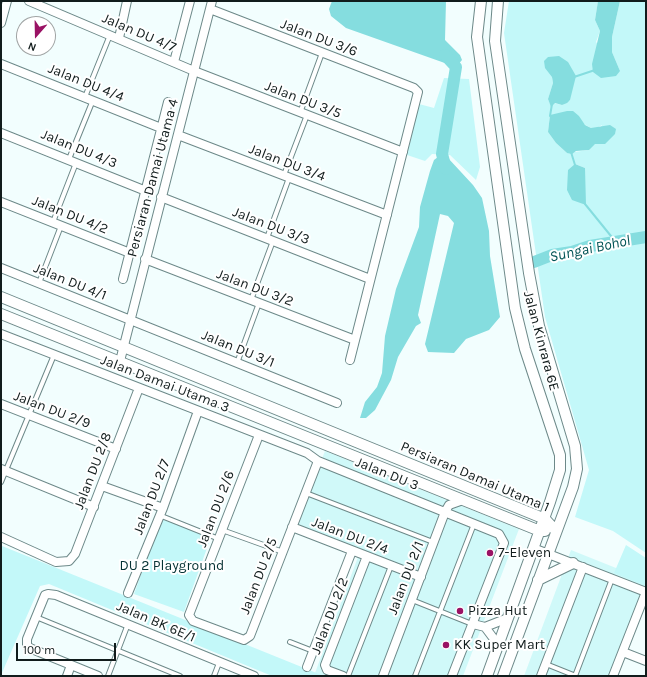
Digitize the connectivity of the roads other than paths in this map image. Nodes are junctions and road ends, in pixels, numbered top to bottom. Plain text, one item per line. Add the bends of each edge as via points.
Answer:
1 (7, 1) edge
2 (29, 1) edge
3 (127, 1) edge
4 (190, 1) edge
5 (481, 1) edge
6 (498, 1) edge
7 (211, 5) edge
8 (1, 23) edge
9 (110, 35) junction
10 (119, 38) junction
11 (322, 54) junction
12 (174, 62) junction
13 (1, 64) edge
14 (194, 71) junction
15 (89, 98) junction
16 (168, 102) dead end
17 (303, 114) junction
18 (161, 128) junction
19 (1, 133) edge
20 (178, 135) junction
21 (403, 152) junction
22 (73, 161) junction
23 (287, 177) junction
24 (146, 191) junction
25 (161, 197) junction
26 (1, 202) edge
27 (387, 215) junction
28 (53, 222) junction
29 (62, 226) junction
30 (270, 239) junction
31 (130, 253) junction
32 (145, 259) junction
33 (1, 268) edge
34 (123, 278) dead end
35 (370, 279) junction
36 (39, 284) junction
37 (1, 297) edge
38 (255, 301) junction
39 (1, 314) edge
40 (130, 320) junction
41 (1, 334) edge
42 (355, 340) junction
43 (123, 346) junction
44 (54, 355) junction
45 (350, 360) dead end
46 (120, 361) junction
47 (236, 363) junction
48 (139, 388) junction
49 (336, 403) dead end
50 (1, 404) edge
51 (198, 411) junction
52 (28, 415) junction
53 (259, 434) junction
54 (116, 449) junction
55 (318, 461) junction
56 (3, 470) edge
57 (1, 482) edge
58 (102, 486) junction
59 (438, 490) junction
60 (306, 493) junction
61 (463, 500) junction
62 (550, 502) junction
63 (94, 507) junction
64 (161, 511) junction
65 (446, 512) junction
66 (529, 512) junction
67 (545, 519) junction
68 (521, 523) junction
69 (474, 524) junction
70 (292, 527) junction
71 (222, 530) junction
72 (540, 531) junction
73 (556, 531) junction
74 (1, 537) edge
75 (219, 538) junction
76 (434, 543) junction
77 (534, 548) junction
78 (352, 551) junction
79 (283, 552) junction
80 (548, 554) junction
81 (367, 556) junction
82 (573, 563) junction
83 (391, 566) junction
84 (583, 568) junction
85 (421, 577) junction
86 (612, 579) junction
87 (538, 580) junction
88 (646, 592) edge
89 (128, 593) dead end
90 (412, 600) junction
91 (440, 611) junction
92 (189, 615) joint
93 (36, 617) junction
94 (508, 618) junction
95 (128, 624) junction
96 (473, 624) junction
97 (485, 627) junction
98 (290, 642) dead end
99 (497, 648) junction
100 (118, 651) junction
101 (313, 651) junction
102 (623, 652) junction
103 (646, 661) edge
104 (219, 663) junction
105 (546, 664) junction
106 (71, 665) junction
107 (307, 667) dead end
108 (66, 676) edge
109 (98, 676) edge
110 (108, 676) edge
111 (180, 676) edge
112 (214, 676) edge
113 (254, 676) edge
114 (343, 676) edge
115 (348, 676) edge
116 (383, 676) edge
117 (415, 676) edge
118 (452, 676) edge
119 (487, 676) edge
120 (503, 676) edge
121 (541, 676) edge
122 (575, 676) edge
123 (613, 676) edge

1 - 8 street
2 - 9 street, Jalan DU 4/7
3 - 10 street
4 - 12 street
5 - 62 street, Jalan Kinrara 6E via 477,37 515,308 525,349 560,455 560,470
6 - 73 street, Jalan Kinrara 6E via 495,41 529,273 539,326 575,446 577,469 574,487
7 - 11 street, Jalan DU 3/6
7 - 14 street, Persiaran Damai Utama 4
9 - 10 street, Jalan DU 4/7
9 - 15 lane
10 - 12 street, Jalan DU 4/7
11 - 17 lane
11 - 21 street, Jalan DU 3/6 via 414,88 418,92
12 - 14 street, Jalan DU 4/7
13 - 15 street, Jalan DU 4/4
14 - 17 street, Jalan DU 3/5
14 - 20 street, Persiaran Damai Utama 4
15 - 18 street, Jalan DU 4/4
15 - 22 lane
16 - 18 street
17 - 21 street, Jalan DU 3/5
17 - 23 lane
18 - 24 street
19 - 22 street, Jalan DU 4/3
20 - 23 street, Jalan DU 3/4
20 - 25 street, Persiaran Damai Utama 4
21 - 27 street
22 - 24 street, Jalan DU 4/3
22 - 28 lane
23 - 27 street, Jalan DU 3/4
23 - 30 lane
24 - 31 street
25 - 30 street, Jalan DU 3/3
25 - 32 street, Persiaran Damai Utama 4
26 - 28 street, Jalan DU 4/2
27 - 35 street
28 - 29 street, Jalan DU 4/2
29 - 31 street, Jalan DU 4/2
29 - 36 lane
30 - 35 street, Jalan DU 3/3
30 - 38 lane
31 - 34 street
32 - 38 street, Jalan DU 3/2
32 - 40 street, Persiaran Damai Utama 4
33 - 36 street, Jalan DU 4/1
35 - 42 street
36 - 40 street, Jalan DU 4/1
37 - 43 street, Persiaran Damai Utama 1
38 - 42 street, Jalan DU 3/2
38 - 47 lane
39 - 46 street, Persiaran Damai Utama 1
40 - 43 street, Persiaran Damai Utama 4
40 - 47 street, Jalan DU 3/1
41 - 44 street, Jalan Damai Utama 3
42 - 45 street
43 - 46 street, Persiaran Damai Utama 4
43 - 66 street, Persiaran Damai Utama 1
44 - 48 street, Jalan Damai Utama 3
44 - 52 lane
46 - 59 street, Persiaran Damai Utama 1
47 - 49 street, Jalan DU 3/1
48 - 51 street, Jalan Damai Utama 3
48 - 54 street, Jalan DU 2/8
50 - 52 street, Jalan DU 2/9
51 - 53 street, Jalan Damai Utama 3
51 - 64 street, Jalan DU 2/7
52 - 54 street, Jalan DU 2/9
52 - 56 lane
53 - 55 street, Jalan Damai Utama 3 via 307,453
53 - 71 street, Jalan DU 2/6
54 - 58 street, Jalan DU 2/8
55 - 60 street, Jalan DU 2/5
55 - 65 street, Jalan DU 3
56 - 57 lane
56 - 63 street
58 - 63 street, Jalan DU 2/8
58 - 64 street
59 - 61 street, Persiaran Damai Utama 1
59 - 65 street via 445,500
60 - 70 street, Jalan DU 2/5
60 - 76 lane
61 - 65 street via 449,505
61 - 68 street, Persiaran Damai Utama 1
62 - 66 street
62 - 67 street, Jalan Kinrara 6E
63 - 74 street, Jalan DU 2/8 via 75,554 69,561 56,562
64 - 75 lane
64 - 89 street, Jalan DU 2/7
65 - 69 street, Jalan DU 3
65 - 76 street, Jalan DU 2/1
66 - 67 street, Persiaran Damai Utama 1
67 - 72 street, Jalan Kinrara 6E
67 - 73 street, Persiaran Damai Utama 1
68 - 72 street, Persiaran Damai Utama 1
68 - 77 street
69 - 91 lane
69 - 96 street, Jalan DU 3 via 499,534 504,543
70 - 78 street, Jalan DU 2/4
70 - 79 street, Jalan DU 2/5
71 - 75 street, Jalan DU 2/6
71 - 79 lane
72 - 73 street, Persiaran Damai Utama 1
72 - 77 street, Jalan Kinrara 6E
73 - 80 street, Jalan Kinrara 6E
75 - 92 street, Jalan DU 2/6
76 - 85 street, Jalan DU 2/1
77 - 80 street
77 - 94 street, Jalan Kinrara 6E
78 - 81 street, Jalan DU 2/4
78 - 101 street
79 - 92 street, Jalan DU 2/5 via 250,636 244,640 193,621
80 - 82 street
80 - 87 street, Jalan Kinrara 6E
81 - 83 street, Jalan DU 2/4
81 - 114 street, Jalan DU 2/2 via 325,665 327,670
82 - 84 street
82 - 87 street
83 - 85 street, Jalan DU 2/4
83 - 115 lane
84 - 86 street
84 - 105 street
85 - 90 street, Jalan DU 2/1
86 - 88 street
86 - 122 lane
87 - 120 street, Jalan Kinrara 6E
88 - 102 street
90 - 91 lane
90 - 116 street, Jalan DU 2/1
91 - 96 lane
91 - 117 lane
93 - 95 street, Jalan BK 6E/1 via 43,597 48,594
93 - 100 lane
93 - 106 street via 27,646
94 - 97 street
94 - 99 street, Jalan Kinrara 6E
95 - 100 lane
95 - 104 street, Jalan BK 6E/1
96 - 97 street
96 - 118 street, Jalan DU 3
97 - 99 street
98 - 101 lane
99 - 119 street, Jalan Kinrara 6E
100 - 110 lane
100 - 111 lane
101 - 107 street
102 - 103 street
102 - 123 street
104 - 112 lane
104 - 113 street, Jalan BK 6E/1
105 - 121 street
105 - 122 lane
106 - 108 street
106 - 109 street

